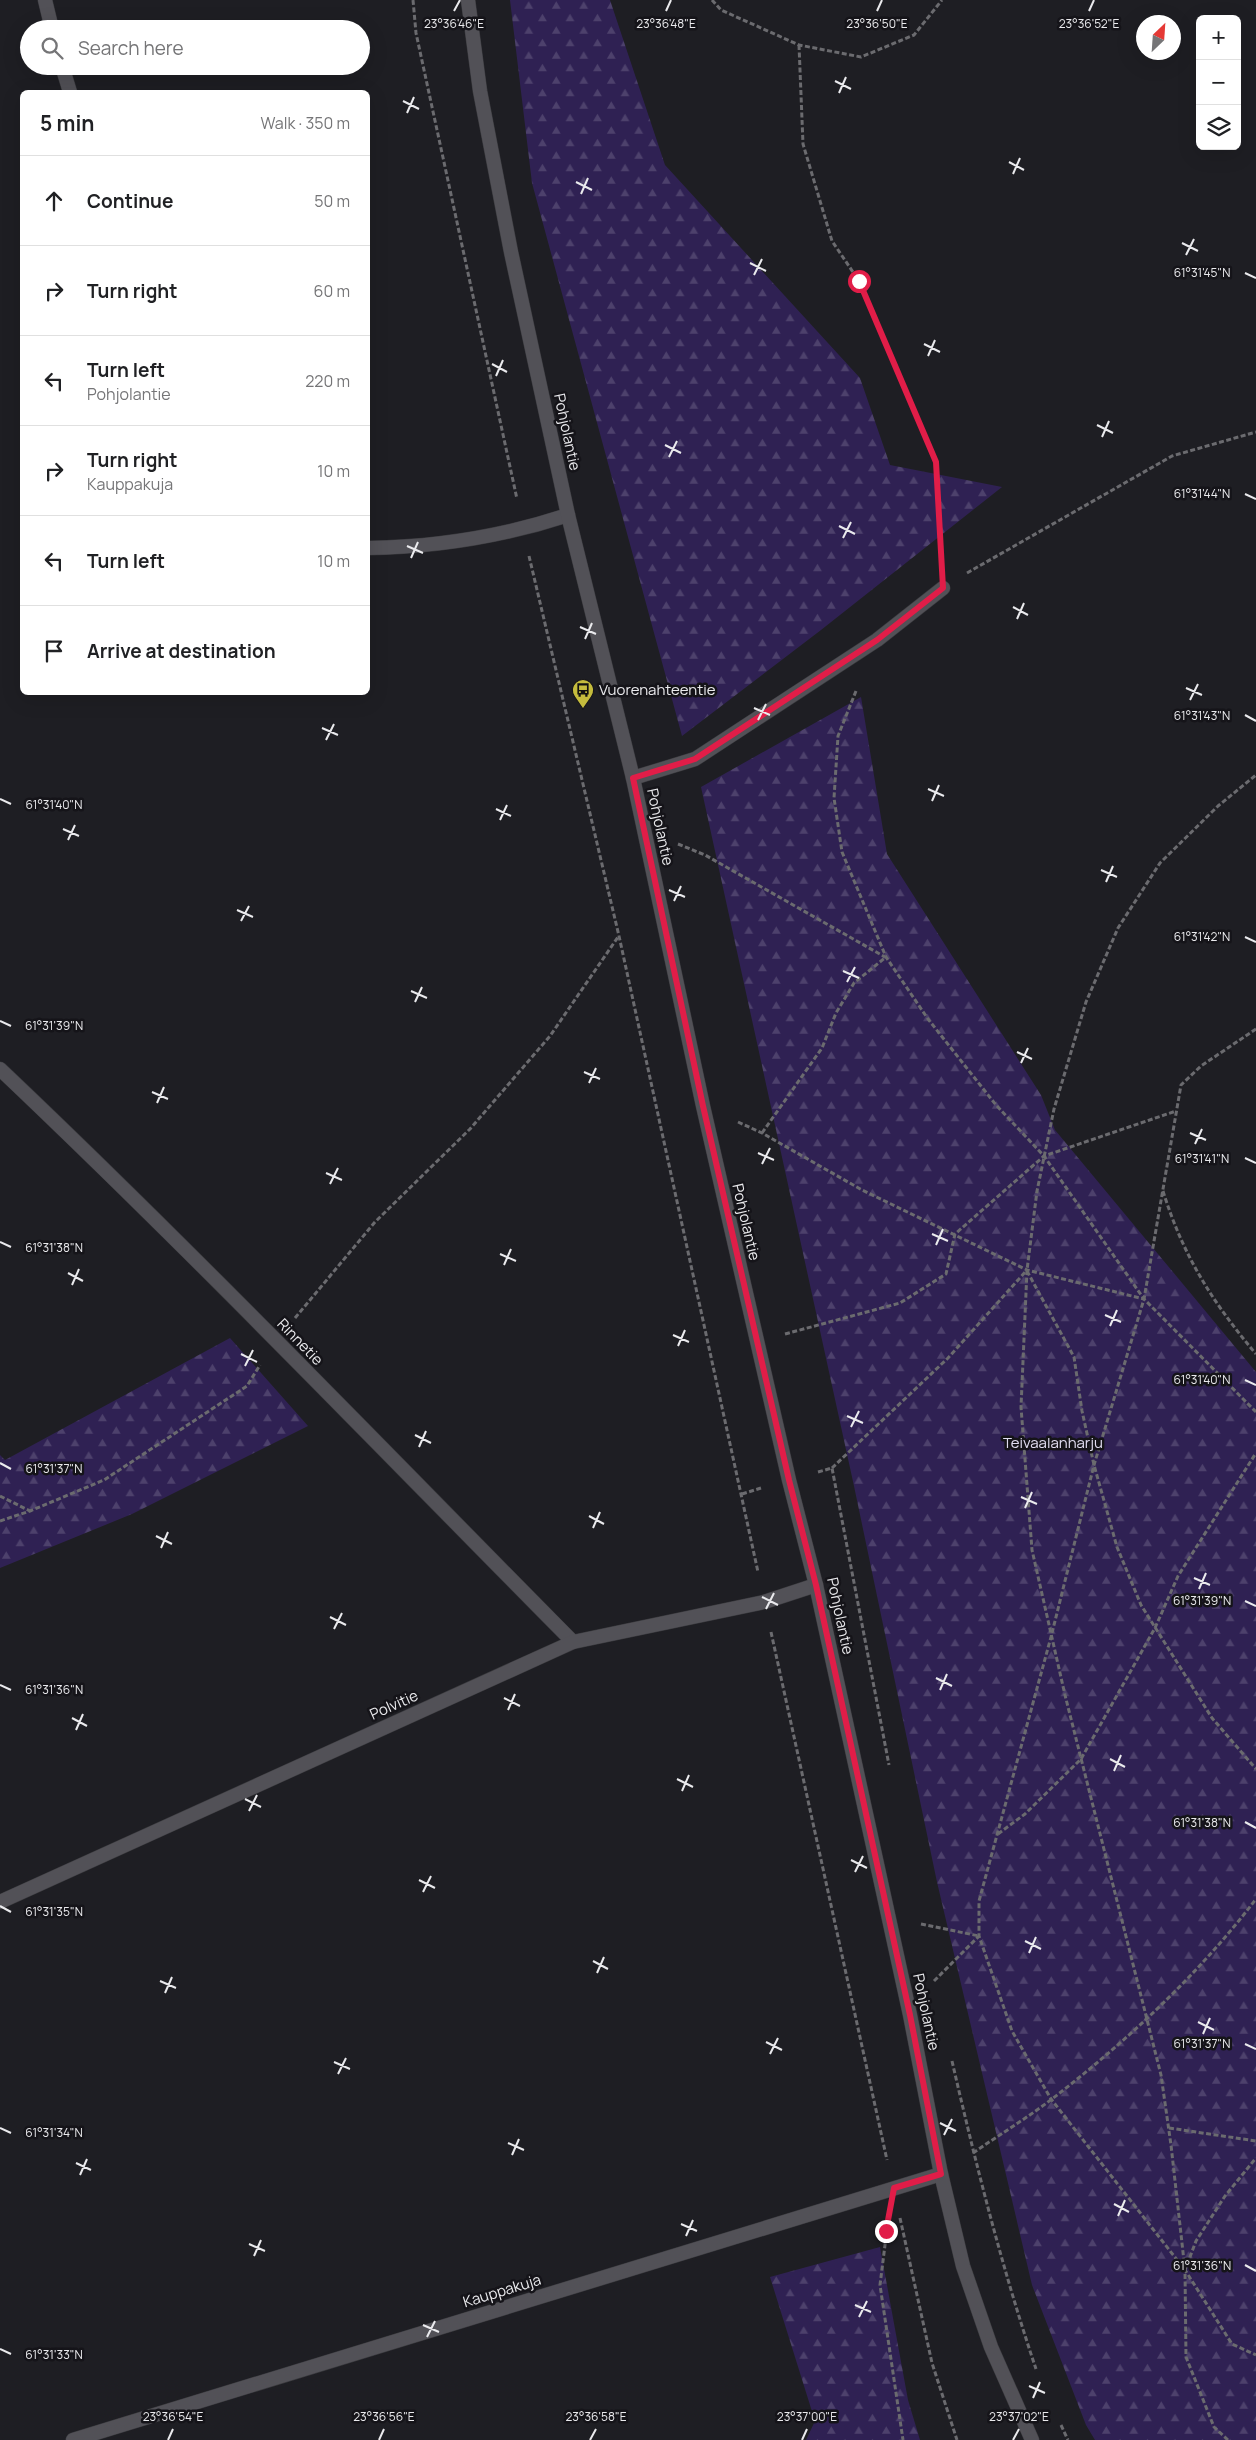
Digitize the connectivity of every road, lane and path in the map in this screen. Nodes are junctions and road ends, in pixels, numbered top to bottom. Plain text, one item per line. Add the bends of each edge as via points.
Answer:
1 (45, 0) edge
2 (414, 0) edge
3 (468, 0) edge
4 (712, 0) edge
5 (942, 0) edge
6 (50, 20) edge
7 (799, 45) junction
8 (65, 75) edge
9 (69, 90) edge
10 (1256, 432) edge
11 (568, 516) junction
12 (523, 530) junction
13 (370, 548) edge
14 (943, 588) junction
15 (877, 640) junction
16 (1256, 775) edge
17 (633, 778) junction
18 (643, 830) junction
19 (619, 936) junction
20 (886, 957) junction
21 (1256, 1029) edge
22 (0, 1070) edge
23 (703, 1106) junction
24 (1176, 1112) junction
25 (762, 1133) junction
26 (1044, 1156) junction
27 (1162, 1190) junction
28 (954, 1234) junction
29 (1027, 1270) junction
30 (1144, 1299) junction
31 (276, 1341) junction
32 (757, 1341) junction
33 (1256, 1354) edge
34 (1256, 1412) edge
35 (1256, 1453) edge
36 (1094, 1465) junction
37 (832, 1468) dead end
38 (0, 1496) edge
39 (30, 1511) junction
40 (0, 1521) edge
41 (816, 1585) junction
42 (764, 1602) junction
43 (1155, 1628) junction
44 (1051, 1637) junction
45 (573, 1642) junction
46 (1081, 1759) junction
47 (1256, 1769) edge
48 (997, 1834) junction
49 (1256, 1899) edge
50 (0, 1902) edge
51 (920, 1924) dead end
52 (979, 1936) junction
53 (934, 1981) dead end
54 (1147, 2019) junction
55 (1052, 2099) junction
56 (1169, 2128) junction
57 (1256, 2141) edge
58 (973, 2153) dead end
59 (1256, 2158) edge
60 (941, 2174) junction
61 (894, 2188) junction
62 (1185, 2270) junction
63 (1256, 2355) edge
64 (955, 2434) junction
65 (73, 2440) edge
66 (904, 2440) edge
67 (954, 2440) edge
68 (957, 2440) edge
69 (1032, 2440) edge
70 (1228, 2440) edge

1 - 6 street
2 - 12 path via 416,33
3 - 11 street, Pohjolantie via 480,91 511,252
4 - 7 path via 721,10
5 - 7 path via 914,35 861,56
7 - 14 path via 803,144 832,241 859,281 936,462
8 - 9 street
10 - 14 path via 1172,456
11 - 12 street
11 - 17 street, Pohjolantie
12 - 13 street via 405,547
12 - 19 path
14 - 15 street
15 - 17 street via 695,759
15 - 20 path via 838,736 834,798 842,852
16 - 26 path via 1218,806 1160,863 1118,928 1086,1002 1054,1109
17 - 18 street, Pohjolantie
18 - 20 path via 706,855
18 - 23 street, Pohjolantie
19 - 31 path via 550,1036 470,1129 374,1222
19 - 42 path
20 - 25 path via 854,983 836,1013 822,1048
20 - 26 path via 928,1019 996,1105
21 - 24 path via 1201,1066 1181,1085
22 - 31 street, Rinnetie via 65,1130
23 - 25 path
23 - 32 street, Pohjolantie
24 - 26 path
24 - 27 path
25 - 28 path via 862,1190
26 - 28 path
26 - 29 path
26 - 30 path
27 - 30 path
27 - 33 path via 1176,1232 1203,1285
28 - 29 path
28 - 32 path via 946,1274 900,1303
29 - 30 path
29 - 36 path via 1074,1356
29 - 37 path via 948,1358
29 - 44 path via 1021,1407 1032,1550
30 - 34 path
30 - 36 path
31 - 39 path via 248,1386 104,1480
31 - 45 street, Rinnetie
32 - 41 street, Pohjolantie
35 - 43 path via 1178,1576
36 - 43 path via 1117,1547 1141,1605
36 - 44 path
38 - 39 path
39 - 40 path
41 - 42 street, Polvitie
41 - 60 street, Pohjolantie via 910,2015
42 - 45 street, Polvitie
42 - 61 path
43 - 46 path
43 - 47 path via 1212,1718
44 - 46 path
44 - 48 path
45 - 50 street, Polvitie
46 - 48 path via 1025,1814
46 - 54 path
48 - 52 path via 979,1901
49 - 54 path via 1223,1942
51 - 52 path
52 - 53 path
52 - 55 path via 1012,2031
54 - 55 path
54 - 56 path via 1161,2075
55 - 58 path
55 - 62 path
56 - 57 path
56 - 62 path
59 - 62 path via 1225,2196 1196,2241
60 - 61 street, Kauppakuja
60 - 69 street, Pohjolantie via 963,2266 990,2347
61 - 64 path via 932,2363
61 - 65 street, Kauppakuja
61 - 66 path via 880,2285
62 - 63 path via 1232,2344
62 - 70 path via 1186,2357 1214,2427
64 - 67 path
64 - 68 path

